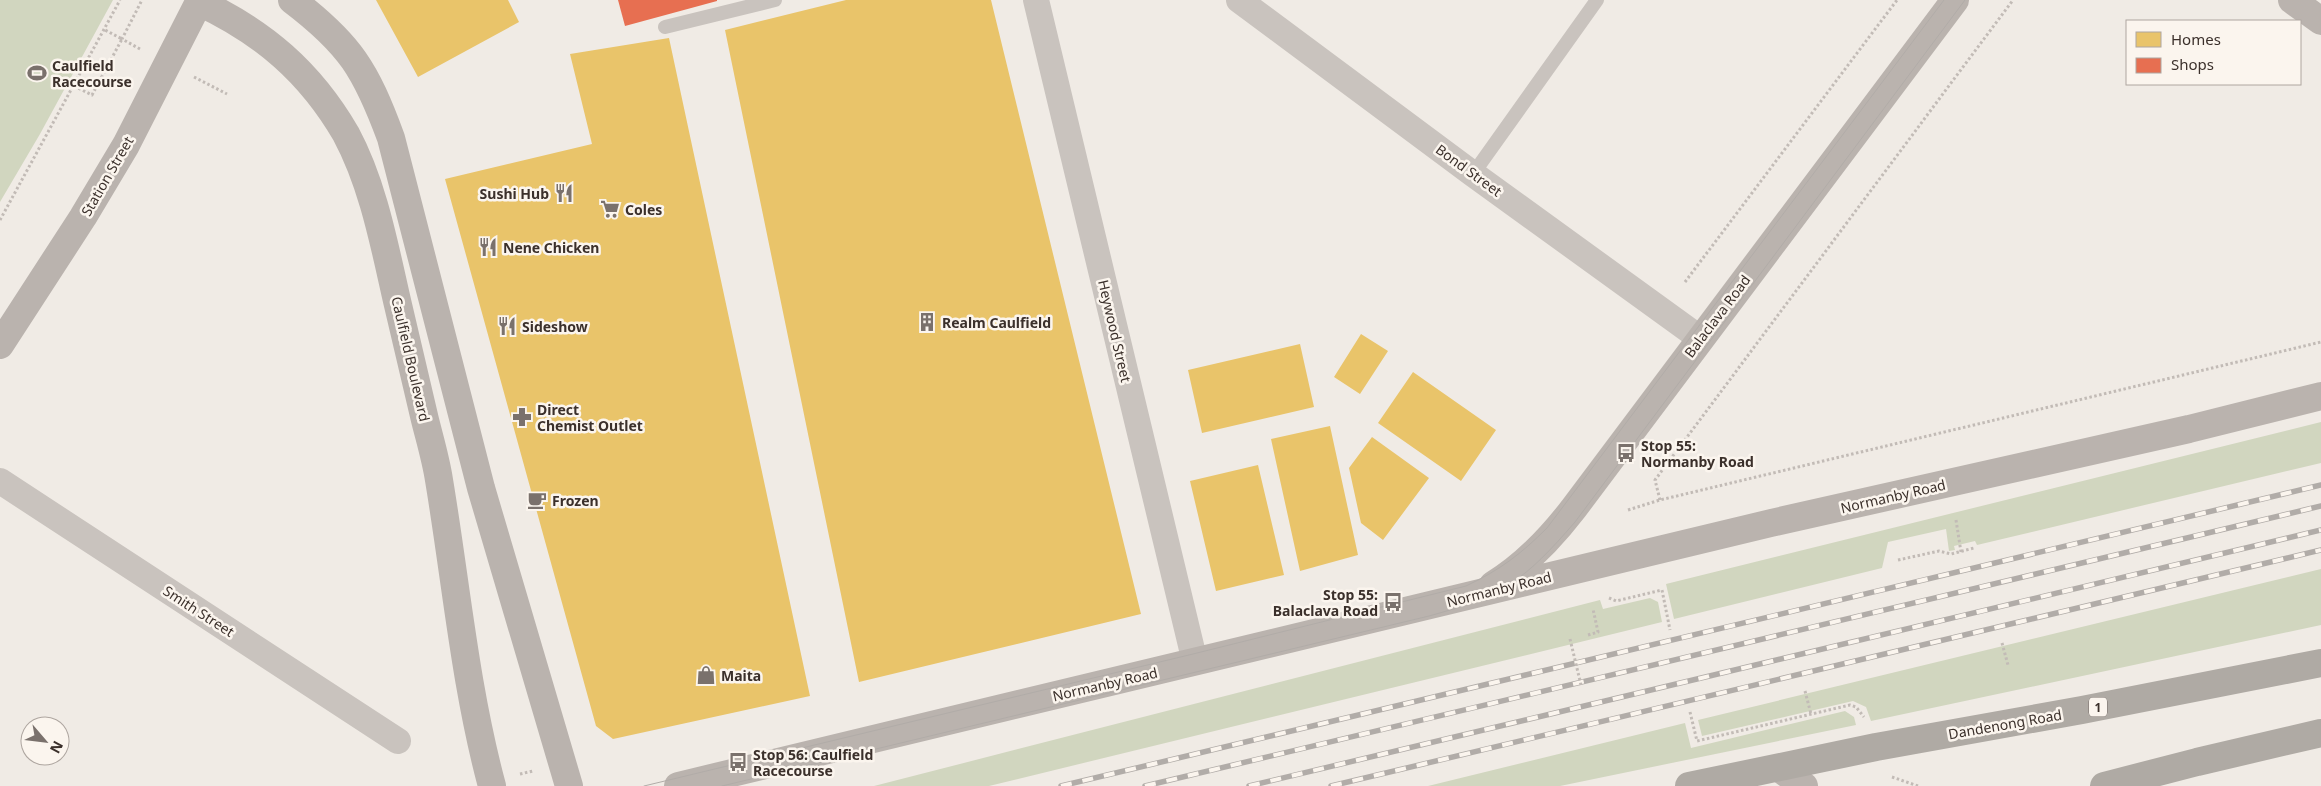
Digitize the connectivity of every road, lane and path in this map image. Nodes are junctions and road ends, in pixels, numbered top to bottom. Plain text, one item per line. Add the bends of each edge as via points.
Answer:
1 (120, 0) edge
2 (292, 0) edge
3 (775, 0) edge
4 (1036, 0) edge
5 (1239, 0) edge
6 (1597, 0) edge
7 (1897, 0) edge
8 (1955, 0) edge
9 (2013, 0) edge
10 (2292, 0) edge
11 (199, 1) edge
12 (2321, 21) edge
13 (665, 27) dead end
14 (104, 30) junction
15 (74, 86) junction
16 (1473, 174) junction
17 (0, 220) edge
18 (1686, 282) dead end
19 (1701, 339) junction
20 (2321, 342) edge
21 (0, 344) edge
22 (2321, 396) edge
23 (0, 481) edge
24 (1660, 500) junction
25 (1628, 510) dead end
26 (1956, 520) dead end
27 (1974, 548) dead end
28 (1961, 552) junction
29 (1898, 560) dead end
30 (1609, 598) dead end
31 (1452, 601) junction
32 (1593, 609) dead end
33 (1670, 630) dead end
34 (1588, 635) dead end
35 (1570, 639) dead end
36 (2002, 644) dead end
37 (1195, 662) junction
38 (2321, 662) edge
39 (2008, 665) dead end
40 (1581, 685) dead end
41 (1805, 691) dead end
42 (1690, 712) dead end
43 (1811, 714) junction
44 (1865, 722) dead end
45 (2321, 733) edge
46 (398, 742) dead end
47 (540, 769) dead end
48 (1776, 774) edge
49 (1891, 777) dead end
50 (503, 781) edge
51 (569, 786) edge
52 (678, 786) edge
53 (1689, 786) edge
54 (1804, 786) edge
55 (1918, 786) edge
56 (2104, 786) edge

1 - 14 path
2 - 51 street via 333,34 351,54 374,94 391,138 481,488
3 - 13 lane
4 - 37 street, Heywood Street
5 - 16 street, Bond Street
6 - 16 lane
7 - 18 path
8 - 19 street, Balaclava Road
9 - 24 path via 1655,480
10 - 12 street
11 - 21 street, Station Street via 126,146
11 - 50 street, Caulfield Boulevard via 258,36 294,64 325,102 360,164 391,274 439,478 465,658
14 - 15 path
14 - 15 path via 122,40 92,95
15 - 17 path
16 - 19 street, Bond Street
19 - 31 street, Balaclava Road via 1574,508 1540,548 1491,587
20 - 24 path
22 - 31 street, Normanby Road via 1771,523
23 - 46 street, Smith Street
24 - 25 path
26 - 28 path
27 - 28 path
28 - 29 path via 1939,551
30 - 33 path via 1616,601 1662,590
31 - 37 street, Normanby Road
32 - 34 path via 1598,632
35 - 40 path, bridge
36 - 39 path
37 - 52 street, Normanby Road
38 - 48 highway, Dandenong Road / 1 via 1876,747
41 - 43 path
42 - 43 path via 1697,741
43 - 44 path via 1850,705 1861,711
45 - 56 highway
47 - 50 path
48 - 53 highway, Dandenong Road / 1
48 - 54 street
49 - 55 path

